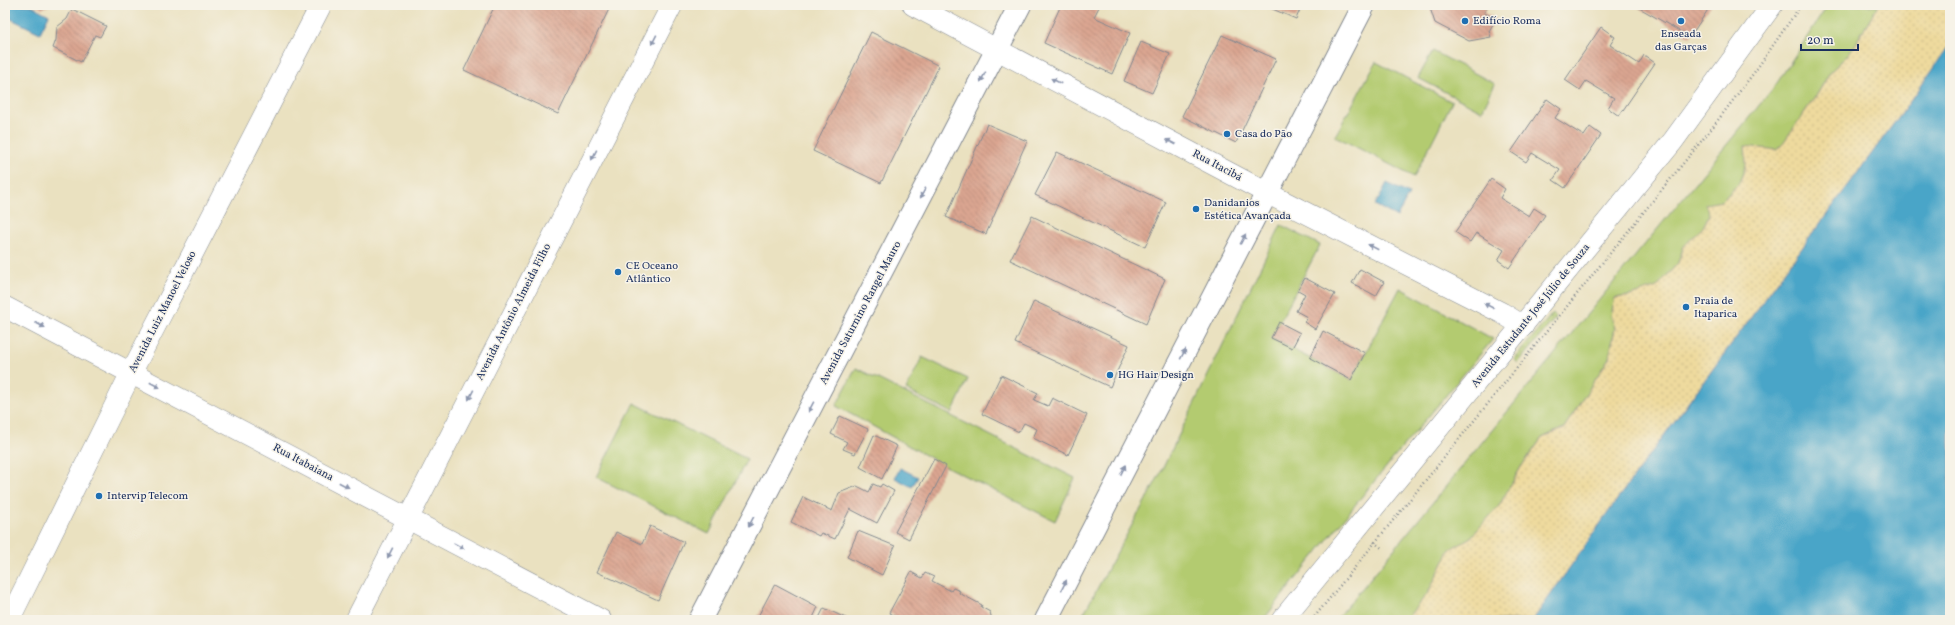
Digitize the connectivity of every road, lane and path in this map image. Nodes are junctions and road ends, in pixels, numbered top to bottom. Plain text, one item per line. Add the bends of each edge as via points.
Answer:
1 (321, 5) edge
2 (672, 5) edge
3 (913, 5) edge
4 (1020, 5) edge
5 (1364, 5) edge
6 (1772, 5) edge
7 (1801, 5) edge
8 (998, 49) junction
9 (1267, 193) junction
10 (5, 307) edge
11 (1523, 326) junction
12 (132, 373) junction
13 (407, 518) junction
14 (9, 620) edge
15 (356, 620) edge
16 (601, 620) edge
17 (700, 620) edge
18 (1046, 620) edge
19 (1282, 620) edge
20 (1312, 620) edge

1 - 12 street, Avenida Luiz Manoel Veloso
2 -> 13 street, Avenida Antônio Almeida Filho
3 - 8 street, Rua Itacibá
4 - 8 main road, Avenida Saturnino Rangel Mauro
5 - 9 main road
6 - 11 street, Avenida Estudante José Júlio de Souza via 1673,141
7 - 20 path, Avenida Estudante José Júlio de Souza via 1712,128
9 -> 8 street, Rua Itacibá
8 -> 17 main road, Avenida Saturnino Rangel Mauro
11 -> 9 street, Rua Itacibá via 1495,309
18 -> 9 main road
10 -> 12 street, Rua Itabaiana
11 - 19 street, Avenida Estudante José Júlio de Souza
12 -> 13 street, Rua Itabaiana
12 - 14 street, Avenida Luiz Manoel Veloso
13 -> 15 street, Avenida Antônio Almeida Filho
13 -> 16 street, Rua Itabaiana

